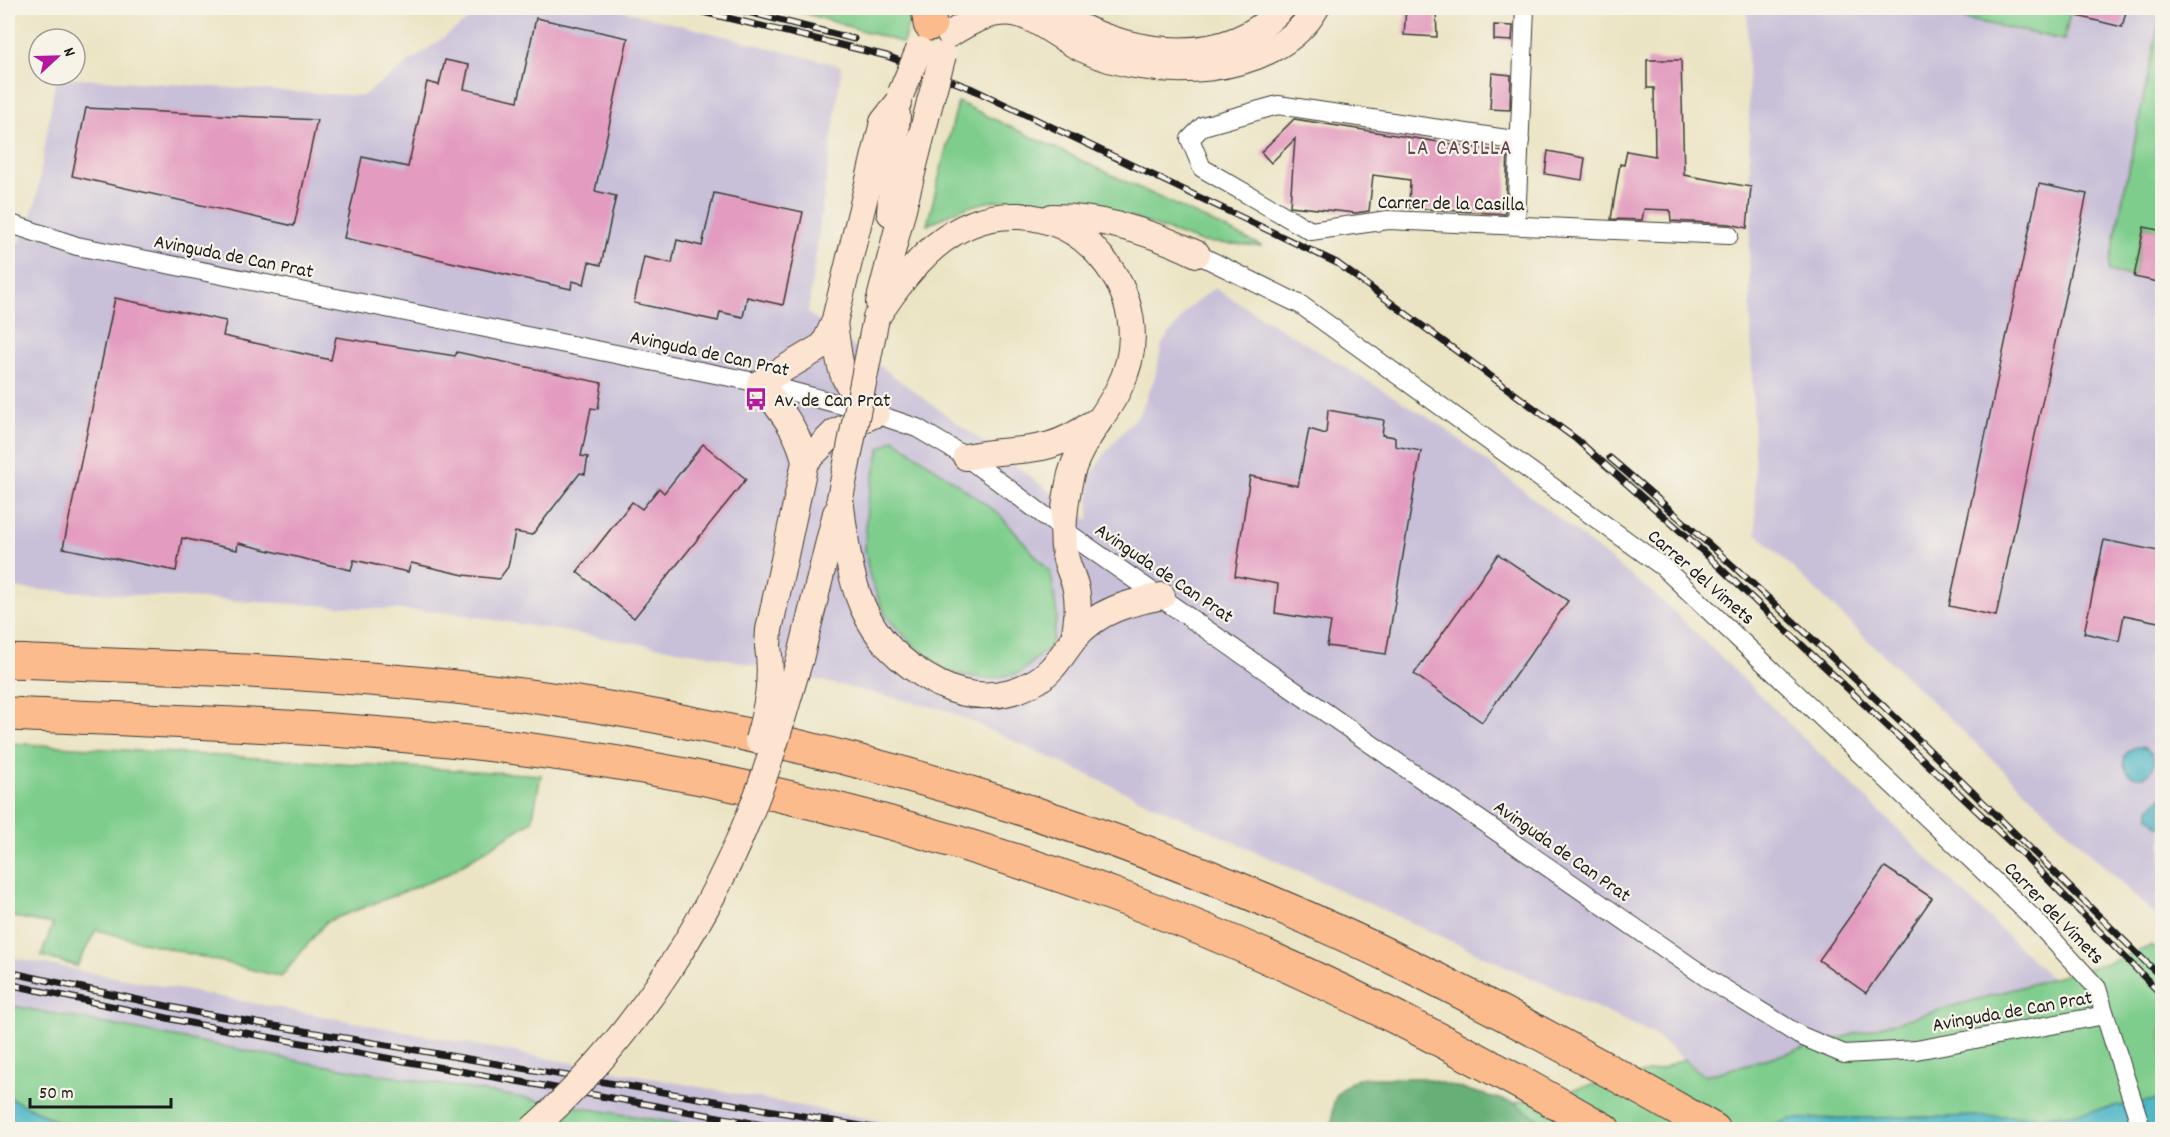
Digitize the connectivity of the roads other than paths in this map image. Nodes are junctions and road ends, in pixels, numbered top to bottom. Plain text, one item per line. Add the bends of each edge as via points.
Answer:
1 (1047, 8) edge
2 (1282, 8) edge
3 (1316, 8) edge
4 (1525, 8) edge
5 (938, 26) edge
6 (900, 98) junction
7 (1520, 141) junction
8 (1042, 217) junction
9 (8, 223) edge
10 (1516, 225) junction
11 (1729, 236) dead end
12 (894, 240) junction
13 (1197, 254) joint
14 (876, 318) junction
15 (834, 323) junction
16 (760, 383) junction
17 (876, 414) junction
18 (1098, 420) junction
19 (966, 457) junction
20 (805, 462) junction
21 (840, 498) junction
22 (1065, 531) junction
23 (1162, 596) junction
24 (1074, 639) junction
25 (8, 661) edge
26 (8, 714) edge
27 (743, 830) junction
28 (2105, 1015) junction
29 (531, 1130) edge
30 (1604, 1130) edge
31 (1713, 1130) edge
32 (2142, 1130) edge

1 - 2 street via 1066,21 1125,44 1168,51 1227,44 1269,21
3 - 5 street via 1292,36 1255,56 1191,69 1155,69 1120,63 1083,49 1016,14
4 - 7 street
5 - 6 street, bridge
5 - 12 street, bridge via 930,102
6 - 12 street via 889,207
6 - 15 street via 878,139
7 - 10 street
7 - 10 street, Carrer de la Casilla via 1278,105 1203,126 1190,139 1202,168 1311,231 1388,220
8 - 13 street via 1072,217 1137,230
8 - 14 street via 986,219 945,237 903,278
8 - 18 street via 1074,233 1095,250 1125,291 1130,313 1128,361 1119,388
9 - 16 street, Avinguda de Can Prat via 77,246
10 - 11 street, Carrer de la Casilla
12 - 14 street
13 - 28 street, Carrer del Vimets via 1301,305 1663,567 2033,918 2097,988
14 - 21 street, bridge
15 - 16 street via 825,345
15 - 17 street via 842,373 854,395
16 - 17 street, Avinguda de Can Prat
16 - 20 street via 792,425
17 - 19 street, Avinguda de Can Prat via 917,428
17 - 20 street via 835,432
18 - 19 street via 1076,435 1043,449
18 - 22 street via 1072,468
19 - 22 street, Avinguda de Can Prat
20 - 27 street, bridge via 768,646 770,698 747,783
21 - 24 street via 848,562 864,611 876,634 914,670 956,692 994,696 1033,683 1057,663
21 - 27 street, bridge via 800,659 771,756
22 - 23 street, Avinguda de Can Prat
22 - 24 street via 1065,553 1077,600
23 - 24 street via 1128,603 1101,615
23 - 28 street, Avinguda de Can Prat via 1713,982 1799,1035 1844,1054 1916,1050
25 - 31 highway via 350,678 474,689 656,717 839,755 1062,822 1191,870 1412,967 1612,1071
26 - 30 highway via 303,728 470,742 664,772 793,799 916,831 1135,903 1285,965 1410,1024
27 - 29 street, bridge via 698,923 659,983 617,1040
28 - 32 street, Avinguda de Can Prat

